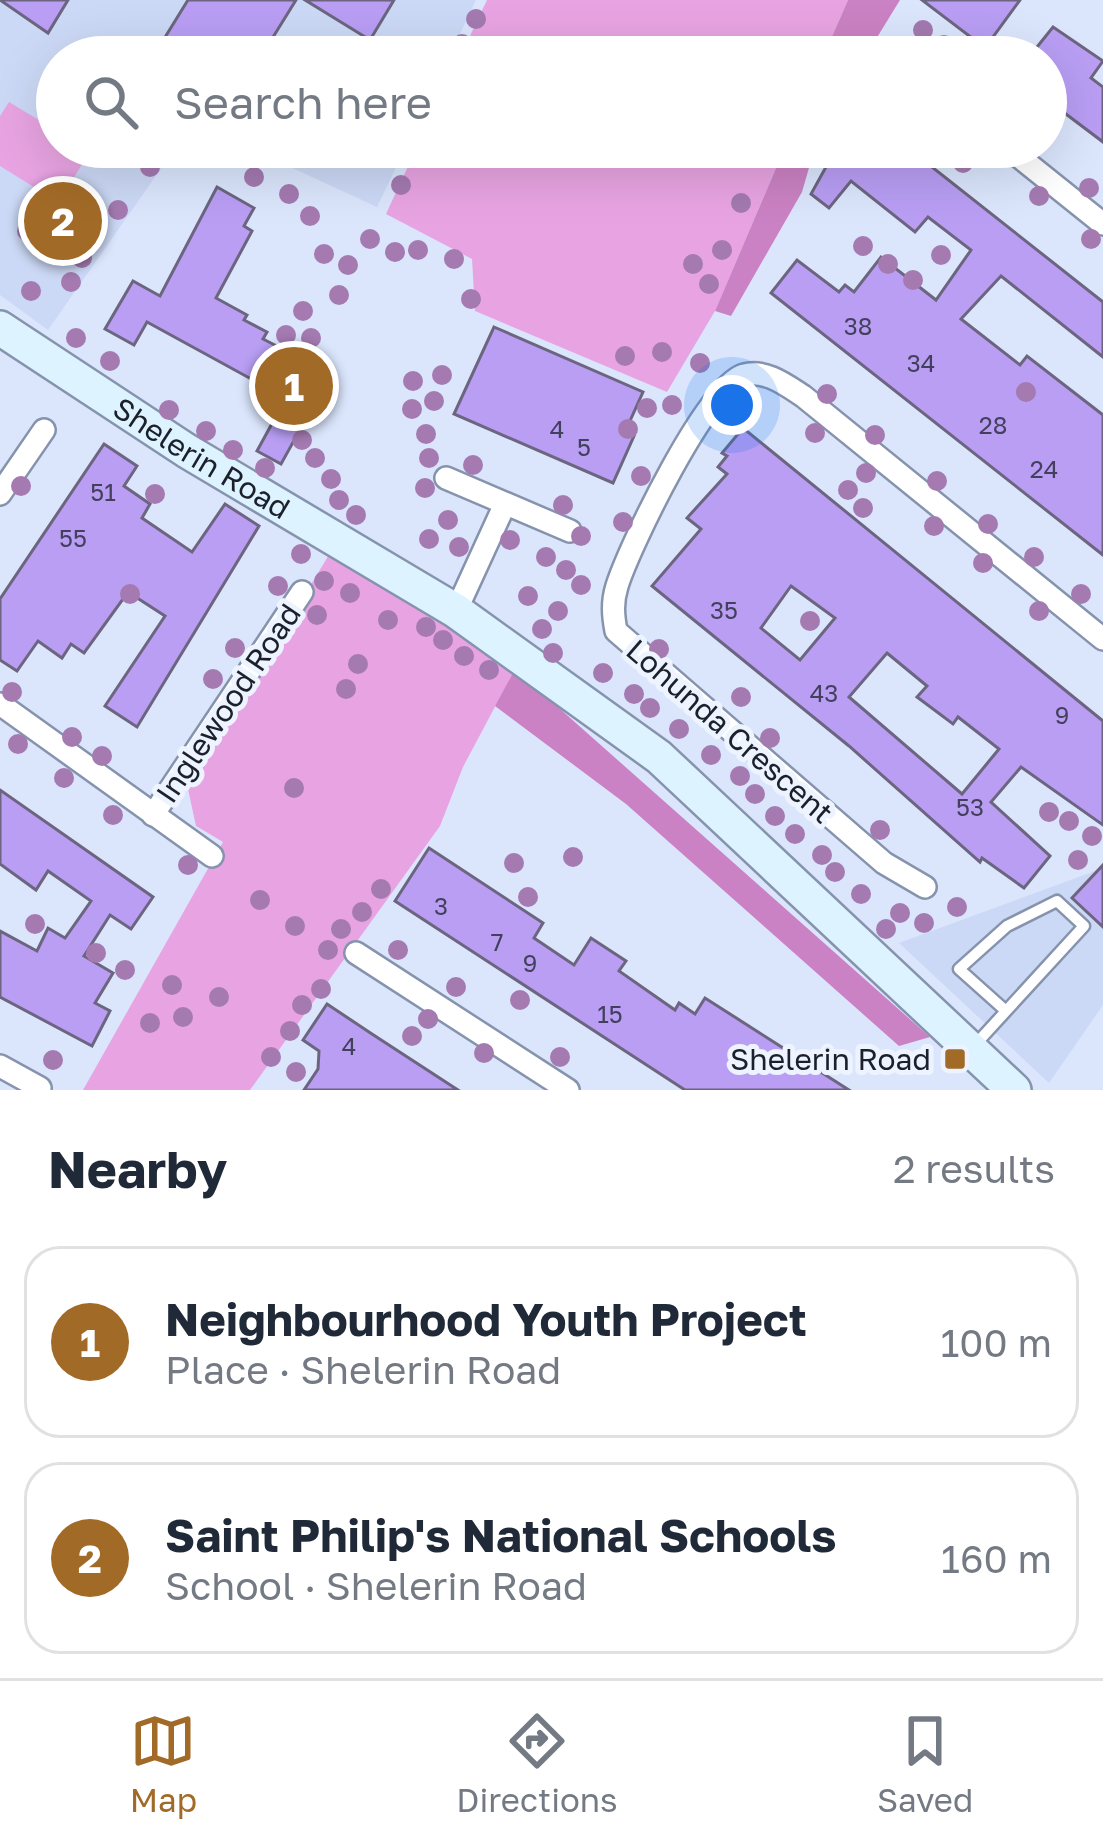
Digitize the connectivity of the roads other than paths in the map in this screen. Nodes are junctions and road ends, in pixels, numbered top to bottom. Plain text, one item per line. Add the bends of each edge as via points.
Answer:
1 (1033, 168) edge
2 (1103, 224) edge
3 (0, 328) edge
4 (44, 430) dead end
5 (446, 478) dead end
6 (0, 494) edge
7 (505, 504) junction
8 (570, 531) dead end
9 (302, 592) dead end
10 (456, 611) junction
11 (1103, 639) edge
12 (0, 704) edge
13 (153, 814) junction
14 (212, 856) dead end
15 (926, 887) dead end
16 (356, 953) dead end
17 (1006, 1011) junction
18 (972, 1048) junction
19 (0, 1066) edge
20 (40, 1088) edge
21 (568, 1090) edge
22 (1014, 1090) edge

1 - 2 street
3 - 10 street, Shelerin Road
4 - 6 street
5 - 7 street
7 - 8 street
7 - 10 street
9 - 13 street, Inglewood Road
10 - 18 street, Shelerin Road via 659,757
11 - 15 street, Lohunda Crescent via 803,396 749,374 717,393 629,554 615,590 616,631 881,860
12 - 13 street, Inglewood Road
13 - 14 street, Inglewood Road
16 - 21 street
17 - 17 lane via 1084,926 1057,901 1007,926 958,969
17 - 18 lane
18 - 22 street, Shelerin Road
19 - 20 street

